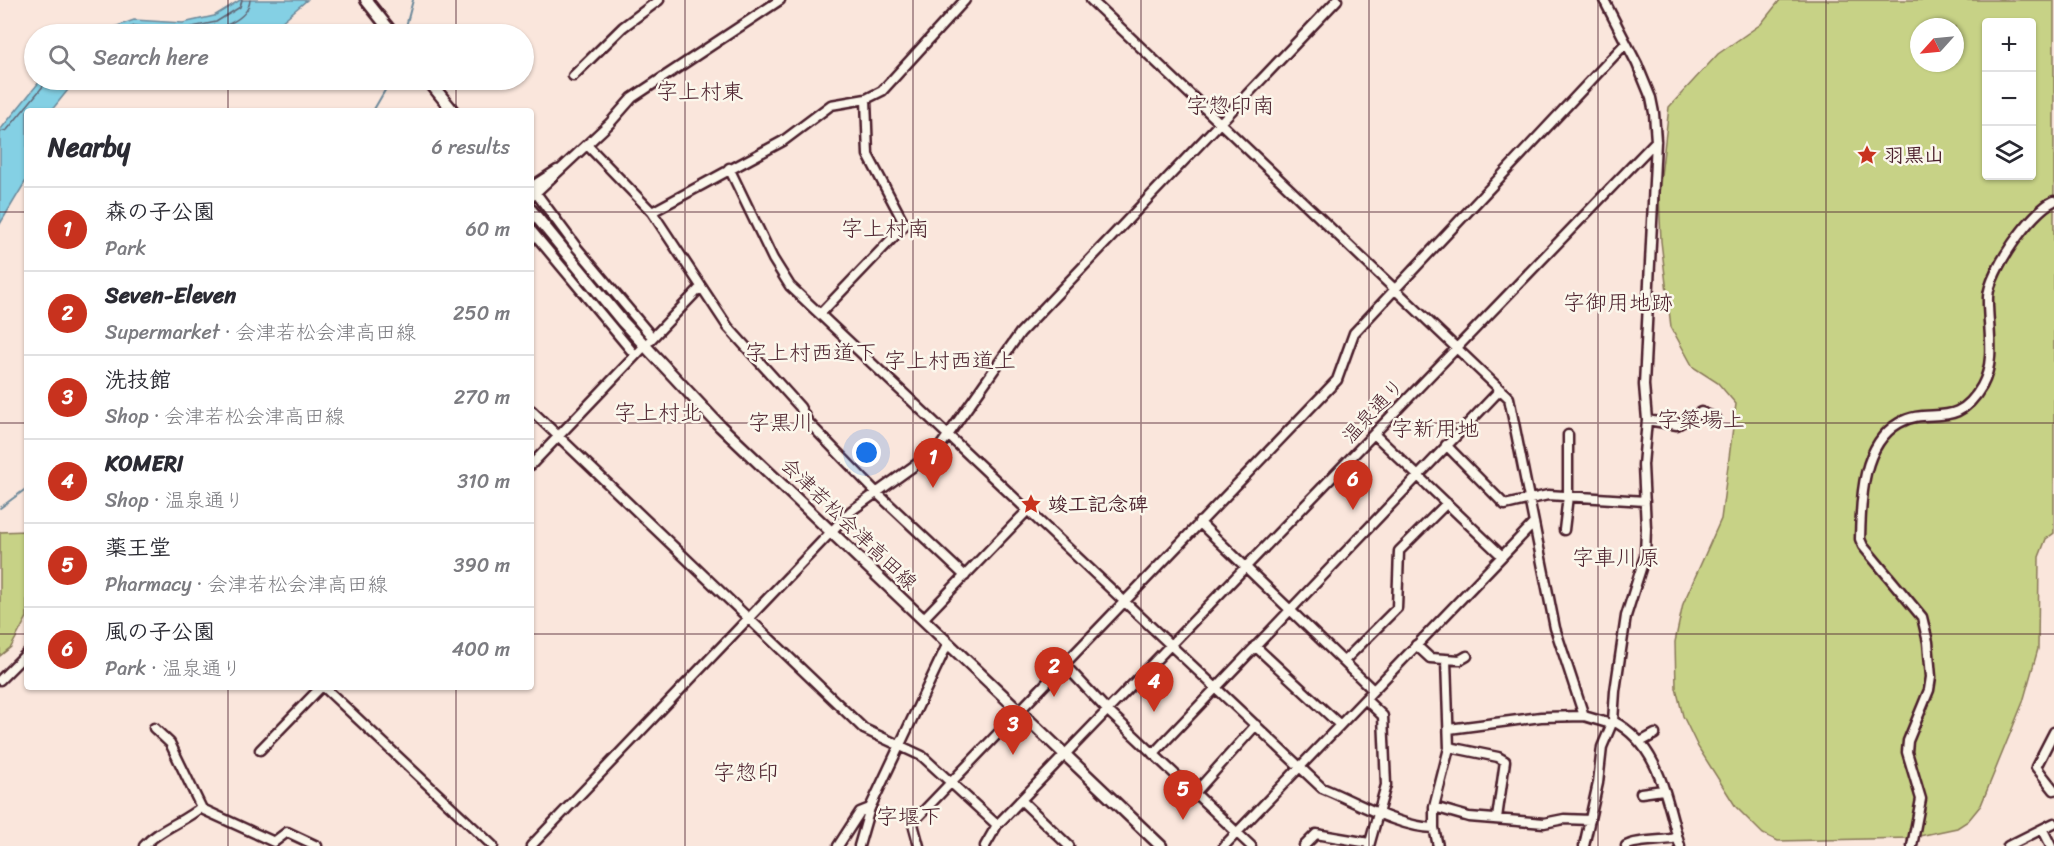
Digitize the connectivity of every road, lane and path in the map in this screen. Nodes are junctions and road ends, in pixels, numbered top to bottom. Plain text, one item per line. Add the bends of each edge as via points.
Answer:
1 (366, 0) edge
2 (659, 0) edge
3 (780, 0) edge
4 (965, 0) edge
5 (1092, 0) edge
6 (1337, 0) edge
7 (1604, 0) edge
8 (385, 24) edge
9 (1626, 43) junction
10 (573, 76) dead end
11 (436, 90) edge
12 (866, 99) junction
13 (451, 108) edge
14 (1219, 122) junction
15 (1656, 141) junction
16 (587, 145) junction
17 (729, 168) junction
18 (534, 191) edge
19 (534, 193) edge
20 (2054, 201) edge
21 (652, 212) junction
22 (534, 214) edge
23 (534, 234) edge
24 (700, 288) junction
25 (1394, 288) junction
26 (820, 314) junction
27 (652, 337) junction
28 (644, 345) junction
29 (1455, 347) junction
30 (635, 355) junction
31 (1500, 390) junction
32 (534, 413) edge
33 (1716, 418) dead end
34 (1647, 420) junction
35 (1374, 434) junction
36 (948, 435) junction
37 (1568, 435) dead end
38 (558, 436) junction
39 (1446, 445) junction
40 (534, 462) edge
41 (1417, 475) junction
42 (876, 492) junction
43 (1568, 496) junction
44 (1529, 501) junction
45 (1645, 501) junction
46 (1447, 503) junction
47 (1028, 510) junction
48 (1199, 522) junction
49 (1534, 523) junction
50 (1564, 530) dead end
51 (830, 531) junction
52 (1501, 555) junction
53 (1247, 568) junction
54 (964, 576) junction
55 (1124, 600) junction
56 (1289, 609) junction
57 (747, 616) junction
58 (923, 619) junction
59 (948, 643) junction
60 (1416, 645) junction
61 (1172, 646) junction
62 (1255, 646) junction
63 (24, 656) edge
64 (1467, 656) dead end
65 (1446, 660) junction
66 (1344, 662) junction
67 (1064, 664) junction
68 (0, 680) edge
69 (1216, 687) junction
70 (319, 690) edge
71 (325, 690) edge
72 (1373, 690) junction
73 (1365, 699) junction
74 (1019, 711) junction
75 (1108, 711) junction
76 (1584, 716) junction
77 (1612, 722) junction
78 (1340, 724) junction
79 (1256, 726) junction
80 (154, 728) dead end
81 (1449, 729) junction
82 (2054, 732) edge
83 (1655, 734) dead end
84 (1642, 741) junction
85 (898, 746) junction
86 (1449, 747) junction
87 (260, 750) dead end
88 (1153, 754) junction
89 (1066, 756) junction
90 (1299, 767) junction
91 (952, 782) junction
92 (1664, 790) junction
93 (2054, 790) edge
94 (1195, 793) junction
95 (1641, 793) dead end
96 (1022, 800) junction
97 (201, 807) junction
98 (1434, 807) junction
99 (870, 808) junction
100 (1379, 811) junction
101 (1497, 818) junction
102 (1590, 820) junction
103 (2054, 823) edge
104 (997, 825) junction
105 (1434, 828) junction
106 (2043, 830) junction
107 (1237, 833) junction
108 (1679, 842) edge
109 (277, 844) edge
110 (312, 844) edge
111 (1369, 845) edge
112 (144, 846) edge
113 (492, 846) edge
114 (531, 846) edge
115 (838, 846) edge
116 (859, 846) edge
117 (919, 846) edge
118 (985, 846) edge
119 (1069, 846) edge
120 (1161, 846) edge
121 (1224, 846) edge
122 (1251, 846) edge
123 (1304, 846) edge
124 (1438, 846) edge
125 (1584, 846) edge
126 (1626, 846) edge
127 (1912, 846) edge
128 (2008, 846) edge
129 (2051, 846) edge

1 - 8 main road
2 - 10 street via 623,27
3 - 16 street via 632,98
4 - 12 street via 882,91
5 - 14 street
6 - 14 street
7 - 9 street
9 - 15 street via 1652,98
9 - 25 street
11 - 13 main road
12 - 17 street via 831,105 799,131
12 - 26 street via 868,154 905,225
14 - 25 street
14 - 36 street via 1020,333
15 - 29 street, 温泉通り
15 - 34 street via 1644,385
16 - 18 street
16 - 21 street
17 - 21 street
17 - 26 street via 782,276
19 - 27 street
20 - 127 street via 2028,225 1995,275 1988,294 1990,362 1975,397 1967,406 1948,415 1900,422 1881,441 1863,484 1860,539 1922,617 1928,642 1929,690 1907,752 1921,799
21 - 24 street
22 - 28 main road, 会津若松会津高田線
23 - 30 street
24 - 27 street
24 - 42 street via 728,327 800,407 808,422
25 - 29 street
25 - 48 street via 1354,333 1337,380
26 - 36 street
27 - 28 street
28 - 30 street
28 - 51 main road, 会津若松会津高田線 via 720,426
29 - 31 street
29 - 35 street, 温泉通り
30 - 38 street
31 - 39 street
31 - 44 street via 1509,398
32 - 38 street
33 - 34 street via 1701,412 1672,426
34 - 45 street
35 - 41 street
35 - 53 street, 温泉通り
36 - 42 street via 937,450
36 - 47 street
37 - 43 street
38 - 40 street
38 - 57 street
39 - 41 street
39 - 44 street via 1505,505
41 - 46 street
41 - 56 street
42 - 51 street
42 - 54 street
43 - 44 street via 1548,495
43 - 45 street
43 - 50 street
44 - 49 street
45 - 77 street via 1645,556 1626,616
46 - 52 street
46 - 66 street via 1398,551 1397,608
47 - 54 street
47 - 55 street
48 - 53 street
48 - 55 street
49 - 52 street
49 - 76 street via 1555,628
51 - 57 street
51 - 58 main road, 会津若松会津高田線
52 - 60 street
53 - 56 street
53 - 61 street, 温泉通り
54 - 58 street
55 - 61 street
55 - 67 street
56 - 62 street
56 - 66 street
57 - 85 street via 864,729
57 - 114 street
58 - 59 main road, 会津若松会津高田線
59 - 74 main road, 会津若松会津高田線
59 - 85 street
60 - 65 street via 1427,657
60 - 72 street
61 - 69 street
61 - 75 street, 温泉通り
62 - 69 street
62 - 78 street
63 - 68 street
64 - 65 street
65 - 81 street
66 - 72 street
67 - 74 street
67 - 75 street
69 - 79 street
69 - 88 street
70 - 87 street
71 - 113 street
72 - 73 street
73 - 78 street
73 - 100 street via 1383,716 1386,785
74 - 89 main road, 会津若松会津高田線
74 - 91 street
75 - 88 street
75 - 89 street, 温泉通り
76 - 77 street
76 - 81 street via 1541,717
77 - 84 street via 1628,728
77 - 102 street via 1602,747
78 - 90 street
79 - 90 street
79 - 94 street
80 - 97 street via 170,743
81 - 86 street
82 - 93 street via 2036,767
83 - 84 street
84 - 92 street via 1653,758
85 - 91 street via 922,756
85 - 99 street
86 - 98 street
86 - 101 street via 1505,761
88 - 94 street
89 - 96 street, 温泉通り
89 - 120 main road, 会津若松会津高田線
90 - 100 street via 1322,788
90 - 107 street
91 - 104 street
91 - 117 street via 915,820
92 - 95 street
92 - 108 street
94 - 107 street
96 - 104 street, 温泉通り
96 - 119 street
97 - 109 street
97 - 112 street
98 - 101 street
98 - 105 street
99 - 115 street via 860,812
99 - 116 street
100 - 105 street via 1405,825
100 - 111 street
101 - 102 street via 1544,823
102 - 125 street
103 - 106 street
104 - 118 street, 温泉通り
105 - 124 street
106 - 128 street
106 - 129 street
107 - 121 street
107 - 122 street
108 - 126 street via 1636,840
109 - 110 street via 287,832
111 - 123 street via 1316,834

